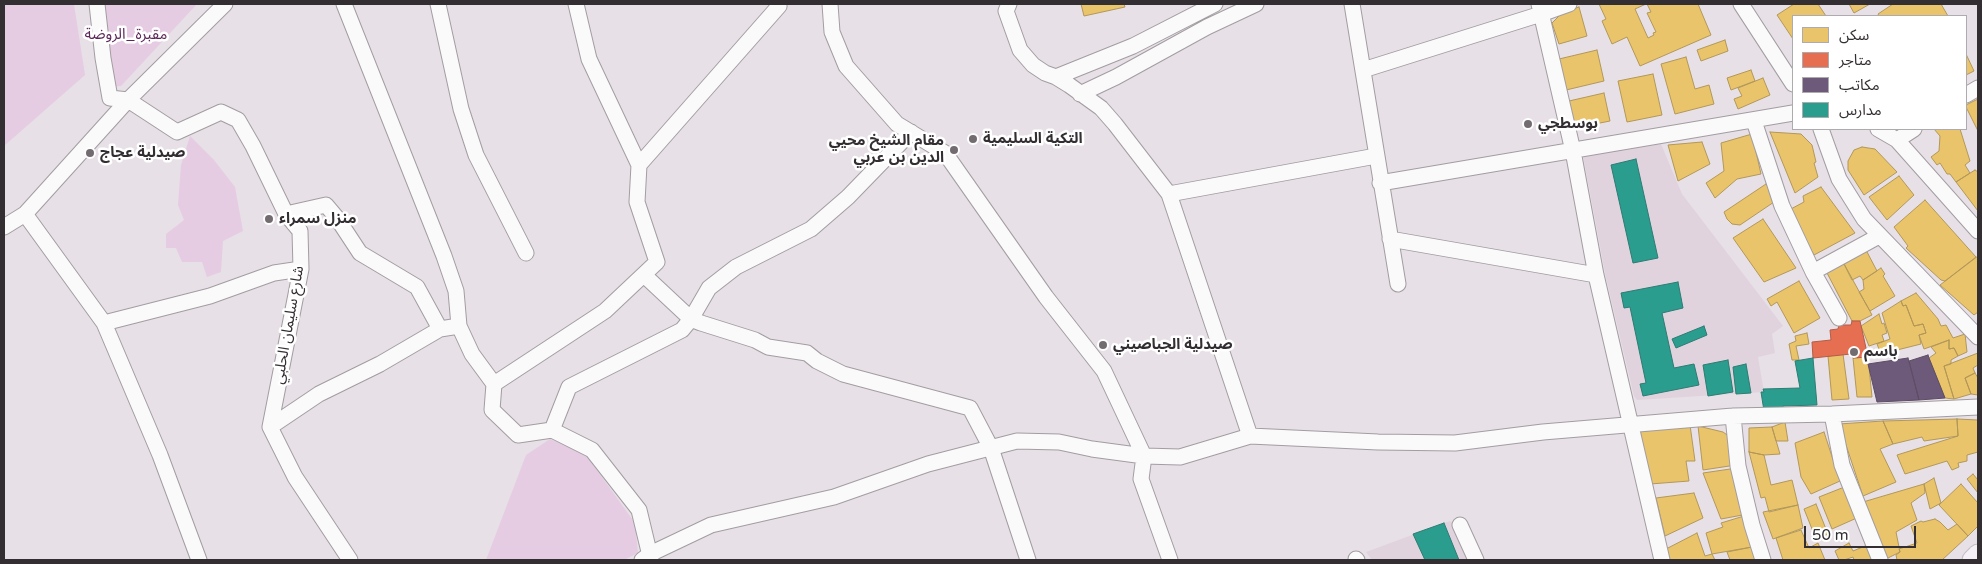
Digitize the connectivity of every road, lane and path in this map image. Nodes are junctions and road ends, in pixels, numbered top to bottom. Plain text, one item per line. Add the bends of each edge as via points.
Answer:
1 (98, 4) edge
2 (225, 4) edge
3 (344, 4) edge
4 (438, 4) edge
5 (576, 4) edge
6 (778, 4) edge
7 (830, 4) edge
8 (1009, 4) edge
9 (1216, 4) edge
10 (1256, 4) edge
11 (1352, 4) edge
12 (1569, 4) edge
13 (1741, 4) edge
14 (1198, 8) edge
15 (1540, 9) edge
16 (1122, 51) junction
17 (1130, 69) junction
18 (1363, 70) junction
19 (1056, 77) junction
20 (1792, 82) edge
21 (1978, 88) edge
22 (1080, 94) junction
23 (1967, 94) edge
24 (128, 100) junction
25 (1792, 114) edge
26 (1754, 121) junction
27 (1821, 130) edge
28 (1880, 130) edge
29 (1912, 130) edge
30 (911, 132) junction
31 (1897, 140) junction
32 (1572, 151) junction
33 (1376, 156) junction
34 (639, 165) junction
35 (1380, 182) junction
36 (1168, 194) junction
37 (25, 214) junction
38 (286, 214) junction
39 (4, 228) edge
40 (1978, 232) edge
41 (1879, 236) junction
42 (1390, 239) junction
43 (526, 252) dead end
44 (301, 269) junction
45 (1813, 272) junction
46 (644, 274) junction
47 (1596, 275) junction
48 (1398, 284) dead end
49 (691, 318) junction
50 (1839, 318) dead end
51 (104, 324) junction
52 (459, 326) junction
53 (440, 329) junction
54 (1978, 337) edge
55 (494, 384) junction
56 (1978, 407) edge
57 (1832, 414) junction
58 (1732, 416) junction
59 (1629, 424) junction
60 (270, 427) junction
61 (552, 430) junction
62 (1250, 436) junction
63 (990, 448) junction
64 (1144, 456) junction
65 (1460, 525) dead end
66 (1978, 554) edge
67 (648, 558) edge
68 (199, 560) edge
69 (350, 560) edge
70 (1028, 560) edge
71 (1170, 560) edge
72 (1476, 560) edge
73 (1662, 560) edge
74 (1763, 560) edge
75 (1880, 560) edge
76 (1972, 560) edge

1 - 24 street via 110,98
2 - 24 street
3 - 52 street via 444,256 456,291
4 - 43 street via 461,109 476,155
5 - 34 street via 589,59
6 - 34 street
7 - 30 street via 832,32 846,66 897,124
8 - 19 street via 1006,11 1020,50 1039,69
9 - 14 street
10 - 17 street
11 - 18 street
12 - 15 street
13 - 20 street
14 - 16 street
15 - 18 street
15 - 32 street
16 - 17 street
16 - 19 street
17 - 22 street
18 - 33 street
19 - 22 street
21 - 23 street
22 - 36 street via 1101,108
24 - 37 street
24 - 38 street, شارع سليمان الحلبي via 177,132 221,112 238,120
25 - 26 street
26 - 32 street
26 - 45 street via 1782,206
27 - 41 street via 1839,179 1853,204
28 - 31 street
29 - 31 street
30 - 49 street via 848,197 811,229 736,267 709,288
30 - 64 street via 945,153 1046,297 1104,371
31 - 40 street
32 - 35 street
32 - 47 street
33 - 35 street
33 - 36 street
34 - 46 street via 637,202 657,262
35 - 42 street
36 - 62 street
37 - 39 street
37 - 51 street
38 - 44 street, شارع سليمان الحلبي via 300,231
38 - 53 street via 326,205 360,254 417,287
41 - 45 street
41 - 54 street
42 - 47 street
42 - 48 street
44 - 51 street via 274,273 210,296
44 - 60 street, شارع سليمان الحلبي
45 - 50 street
46 - 49 street
46 - 55 street via 605,311
47 - 59 street
49 - 61 street via 682,330 569,387
49 - 63 street via 768,347 807,353 843,374 970,408
51 - 68 street via 160,456
52 - 53 street
52 - 55 street via 472,354
53 - 60 street via 319,394
55 - 61 street via 492,410 518,435
56 - 57 street
57 - 58 street
57 - 75 street via 1842,465
58 - 59 street
58 - 74 street via 1738,466
59 - 62 street via 1455,443
59 - 73 street
60 - 69 street via 295,477
61 - 67 street via 592,450 639,510
62 - 64 street via 1180,457
63 - 64 street via 1017,441 1060,442
63 - 67 street via 928,464 834,497 711,525
63 - 70 street
64 - 71 street via 1141,479
65 - 72 street
66 - 76 main road

